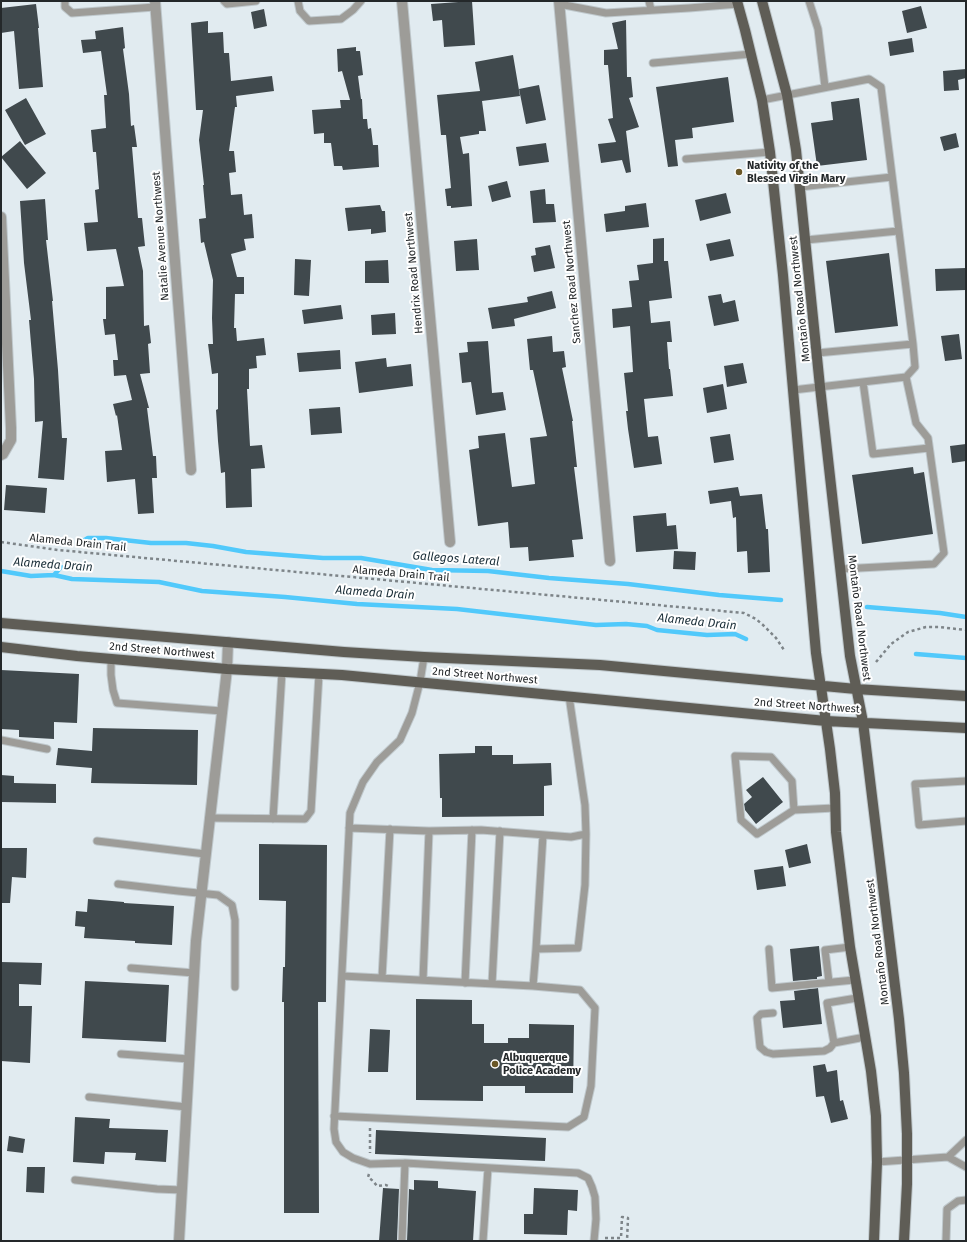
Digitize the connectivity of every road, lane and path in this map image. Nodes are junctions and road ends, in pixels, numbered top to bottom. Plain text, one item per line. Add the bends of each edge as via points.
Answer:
1 (65, 1) edge
2 (224, 1) edge
3 (256, 1) edge
4 (298, 1) edge
5 (361, 1) edge
6 (402, 1) edge
7 (649, 1) edge
8 (676, 1) edge
9 (762, 1) edge
10 (809, 1) edge
11 (559, 3) edge
12 (737, 3) edge
13 (155, 4) edge
14 (677, 9) junction
15 (651, 10) junction
16 (751, 54) junction
17 (653, 63) dead end
18 (825, 87) junction
19 (787, 94) junction
20 (762, 100) junction
21 (770, 152) junction
22 (686, 158) dead end
23 (892, 177) junction
24 (800, 187) junction
25 (1, 217) edge
26 (898, 231) junction
27 (806, 240) junction
28 (912, 344) junction
29 (817, 354) junction
30 (906, 377) junction
31 (863, 382) junction
32 (820, 387) junction
33 (793, 390) junction
34 (929, 448) junction
35 (2, 455) edge
36 (191, 470) dead end
37 (1, 542) edge
38 (450, 542) dead end
39 (610, 561) dead end
40 (841, 569) junction
41 (1, 623) edge
42 (966, 630) edge
43 (228, 642) junction
44 (1, 647) edge
45 (784, 650) dead end
46 (424, 657) junction
47 (111, 659) junction
48 (876, 662) dead end
49 (227, 669) junction
50 (282, 672) junction
51 (319, 674) junction
52 (420, 682) junction
53 (820, 686) junction
54 (856, 689) junction
55 (569, 696) junction
56 (966, 696) edge
57 (222, 711) junction
58 (826, 721) junction
59 (863, 722) junction
60 (966, 728) edge
61 (1, 740) edge
62 (47, 749) dead end
63 (966, 781) edge
64 (835, 808) junction
65 (794, 810) junction
66 (209, 818) junction
67 (273, 819) junction
68 (966, 821) edge
69 (349, 828) junction
70 (390, 829) junction
71 (472, 830) junction
72 (429, 831) junction
73 (500, 831) junction
74 (586, 834) junction
75 (543, 835) junction
76 (97, 841) dead end
77 (205, 854) junction
78 (118, 884) dead end
79 (201, 894) junction
80 (850, 947) junction
81 (536, 949) junction
82 (769, 949) dead end
83 (131, 968) dead end
84 (194, 973) junction
85 (342, 976) junction
86 (382, 978) junction
87 (423, 980) junction
88 (854, 980) junction
89 (830, 982) junction
90 (465, 983) junction
91 (492, 984) junction
92 (534, 986) junction
93 (235, 987) dead end
94 (857, 998) junction
95 (773, 1013) dead end
96 (865, 1037) junction
97 (834, 1043) junction
98 (121, 1054) dead end
99 (189, 1059) junction
100 (89, 1097) dead end
101 (187, 1107) junction
102 (334, 1116) junction
103 (370, 1126) dead end
104 (966, 1140) edge
105 (370, 1154) dead end
106 (948, 1157) junction
107 (908, 1160) junction
108 (878, 1162) junction
109 (405, 1163) junction
110 (966, 1167) edge
111 (488, 1168) junction
112 (370, 1170) dead end
113 (75, 1180) dead end
114 (390, 1187) dead end
115 (182, 1190) junction
116 (966, 1200) edge
117 (604, 1238) dead end
118 (179, 1241) edge
119 (402, 1241) edge
120 (483, 1241) edge
121 (594, 1241) edge
122 (627, 1241) edge
123 (874, 1241) edge
124 (904, 1241) edge
125 (946, 1241) edge

1 - 13 lane via 65,7 72,13
2 - 3 lane via 227,4
4 - 5 lane via 300,11 309,21 341,19
6 - 38 street, Hendrix Road Northwest
7 - 15 lane
8 - 14 lane
9 - 19 main road, Montaño Road Northwest
10 - 18 lane via 818,29
11 - 15 lane via 606,13
11 - 39 street, Sanchez Road Northwest
12 - 14 lane
12 - 16 main road, Montaño Road Northwest
13 - 36 street, Natalie Avenue Northwest
14 - 15 lane
16 - 17 lane
16 - 20 main road, Montaño Road Northwest
18 - 19 lane
18 - 23 lane via 869,79 881,87
19 - 20 lane
19 - 24 main road, Montaño Road Northwest
20 - 21 main road, Montaño Road Northwest
21 - 22 lane
21 - 33 main road, Montaño Road Northwest
23 - 24 lane
23 - 26 lane
24 - 27 main road, Montaño Road Northwest
25 - 35 street via 11,428 11,440
26 - 27 lane
26 - 28 lane
27 - 29 main road, Montaño Road Northwest
28 - 29 lane
28 - 30 lane via 915,368
29 - 32 main road, Montaño Road Northwest
30 - 31 lane
30 - 34 lane via 916,423 928,438
31 - 32 lane
31 - 34 lane via 873,454
32 - 33 lane
32 - 40 main road, Montaño Road Northwest
33 - 53 main road, Montaño Road Northwest
34 - 40 lane via 944,553 934,564
37 - 45 path, Alameda Drain Trail via 58,550 744,613 763,625
40 - 54 main road, Montaño Road Northwest
41 - 43 main road, 2nd Street Northwest
42 - 48 path via 926,627 908,632 891,644
43 - 46 main road, 2nd Street Northwest
43 - 49 street
44 - 47 main road, 2nd Street Northwest
46 - 52 lane
46 - 53 main road, 2nd Street Northwest via 600,665
47 - 49 main road, 2nd Street Northwest
47 - 57 lane via 113,690 117,703
49 - 50 main road, 2nd Street Northwest
49 - 57 street
50 - 51 main road, 2nd Street Northwest
50 - 67 lane
51 - 52 main road, 2nd Street Northwest
51 - 67 lane via 311,811 305,820
52 - 55 main road, 2nd Street Northwest
52 - 69 lane via 412,713 400,740 377,762 363,782 350,813
53 - 54 main road, 2nd Street Northwest
53 - 58 main road, Montaño Road Northwest
54 - 56 main road, 2nd Street Northwest
54 - 59 main road, Montaño Road Northwest
55 - 58 main road, 2nd Street Northwest
55 - 74 lane via 585,805
57 - 66 street
58 - 59 main road, 2nd Street Northwest
58 - 64 main road, Montaño Road Northwest
59 - 60 main road, 2nd Street Northwest
59 - 107 main road, Montaño Road Northwest via 899,1019
61 - 62 lane
63 - 68 lane via 915,784 919,825
64 - 65 lane
64 - 80 main road, Montaño Road Northwest
65 - 65 lane via 757,834 741,820 735,756 771,757 792,781
66 - 67 lane
66 - 77 street
69 - 70 lane
69 - 85 lane
70 - 72 lane
70 - 86 lane
71 - 72 lane
71 - 73 lane
71 - 90 lane
72 - 87 lane
73 - 75 lane
73 - 91 lane
74 - 75 lane via 571,837
74 - 81 lane via 585,885 578,948
75 - 81 lane
76 - 77 lane
77 - 79 street
78 - 79 lane
79 - 84 street
79 - 93 lane via 218,895 232,905 235,920
80 - 88 main road, Montaño Road Northwest
80 - 89 lane via 825,950
81 - 92 lane
82 - 89 lane via 772,988
83 - 84 lane
84 - 99 street
85 - 86 lane
85 - 102 lane
86 - 87 lane
87 - 90 lane
88 - 89 lane
88 - 94 main road, Montaño Road Northwest
90 - 91 lane
91 - 92 lane
92 - 102 lane via 580,990 595,1008 591,1086 584,1117 568,1127
94 - 96 main road, Montaño Road Northwest
94 - 97 lane via 827,1003
95 - 97 lane via 761,1014 757,1018 760,1047 766,1052 773,1054 824,1051
96 - 97 lane
96 - 108 main road, Montaño Road Northwest via 875,1108
98 - 99 lane
99 - 101 street
100 - 101 lane
101 - 115 street
102 - 109 lane via 336,1142 343,1152 370,1164
103 - 105 path
104 - 106 lane
106 - 107 lane
106 - 110 lane
107 - 108 lane
107 - 124 main road, Montaño Road Northwest
108 - 123 main road, Montaño Road Northwest
109 - 111 lane
109 - 119 lane
111 - 120 lane
111 - 121 lane via 578,1173 588,1178 595,1198
112 - 114 path via 368,1177 376,1186
113 - 115 lane
115 - 118 street
116 - 125 lane via 958,1201 948,1209
117 - 122 path via 621,1238 622,1217 628,1218

